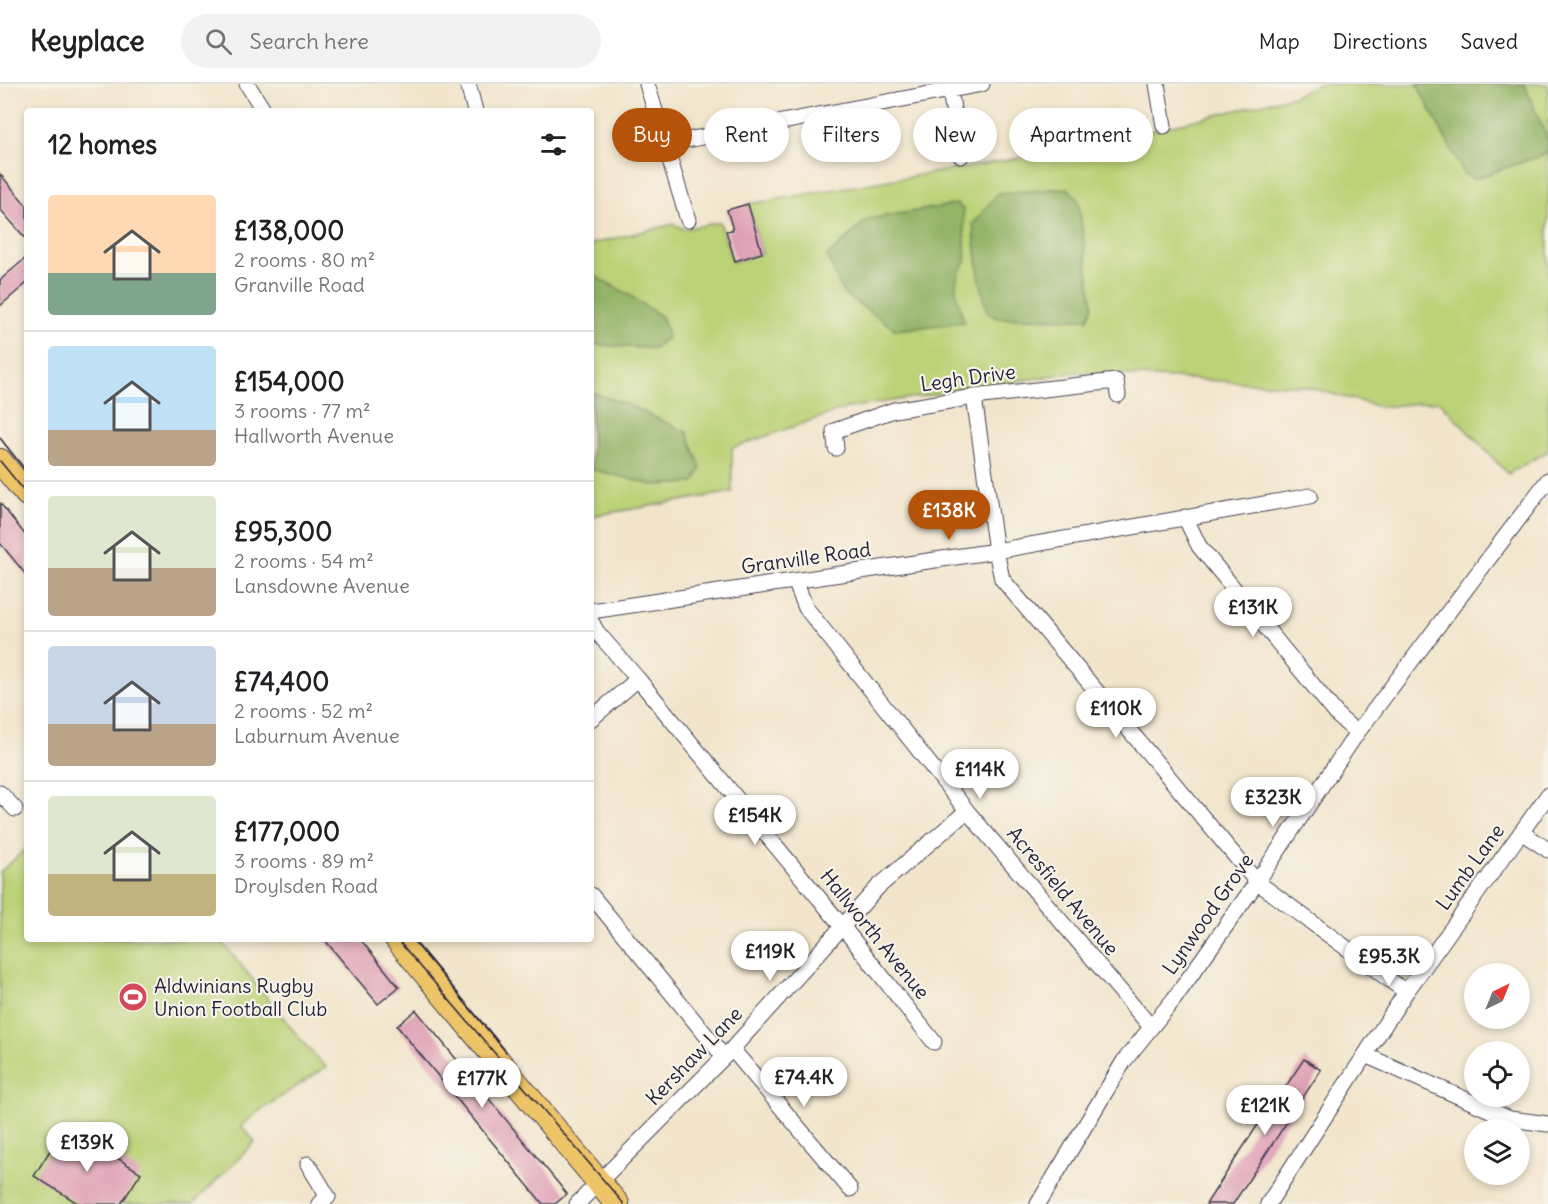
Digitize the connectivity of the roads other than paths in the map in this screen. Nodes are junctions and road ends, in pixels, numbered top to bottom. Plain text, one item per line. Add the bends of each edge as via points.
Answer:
1 (247, 84) edge
2 (468, 84) edge
3 (647, 84) edge
4 (982, 84) edge
5 (1157, 84) edge
6 (950, 91) junction
7 (262, 108) edge
8 (474, 108) edge
9 (655, 108) edge
10 (953, 108) edge
11 (1164, 126) dead end
12 (692, 139) edge
13 (671, 162) edge
14 (688, 220) dead end
15 (1118, 395) dead end
16 (974, 397) junction
17 (836, 448) dead end
18 (0, 461) edge
19 (1548, 480) edge
20 (24, 490) edge
21 (1310, 496) dead end
22 (1185, 517) junction
23 (996, 551) junction
24 (795, 581) junction
25 (594, 611) edge
26 (594, 627) edge
27 (638, 679) junction
28 (594, 716) edge
29 (1357, 733) junction
30 (0, 793) edge
31 (1548, 795) edge
32 (15, 809) dead end
33 (967, 811) junction
34 (1521, 832) junction
35 (1548, 850) edge
36 (1257, 882) junction
37 (594, 898) edge
38 (842, 926) junction
39 (399, 942) edge
40 (1406, 992) junction
41 (1151, 1027) junction
42 (934, 1042) dead end
43 (728, 1053) junction
44 (1365, 1055) junction
45 (1548, 1124) edge
46 (308, 1164) dead end
47 (600, 1183) junction
48 (850, 1189) dead end
49 (327, 1202) edge
50 (578, 1204) edge
51 (617, 1204) edge
52 (1038, 1204) edge
53 (1268, 1204) edge

1 - 7 street
2 - 8 street
3 - 9 street
4 - 6 street
5 - 11 street
6 - 10 street
6 - 12 street
13 - 14 street
15 - 16 street, Legh Drive via 1116,381
16 - 17 street, Legh Drive via 894,410 834,430
16 - 23 street
18 - 20 main road
19 - 29 street, Lynwood Grove
21 - 22 street, Granville Road
22 - 23 street, Granville Road
22 - 29 street via 1199,546
23 - 24 street, Granville Road
23 - 36 street via 1002,579
24 - 25 street, Granville Road
24 - 33 street, Acresfield Avenue via 806,608
26 - 27 street, Hallworth Avenue
27 - 28 street
27 - 38 street, Hallworth Avenue
29 - 36 street, Lynwood Grove
30 - 32 street
31 - 34 street, Lumb Lane
33 - 38 street, Kershaw Lane via 878,887
33 - 41 street, Acresfield Avenue
34 - 35 street
34 - 40 street, Lumb Lane
36 - 40 street
36 - 41 street, Lynwood Grove
37 - 43 street
38 - 42 street, Hallworth Avenue
38 - 43 street, Kershaw Lane
39 - 47 main road
40 - 44 street, Lumb Lane
41 - 52 street, Lynwood Grove via 1124,1061
43 - 47 street, Kershaw Lane
43 - 48 street
44 - 45 street via 1510,1119
44 - 53 street, Lumb Lane
46 - 49 street
47 - 50 street, Kershaw Lane
47 - 51 main road

